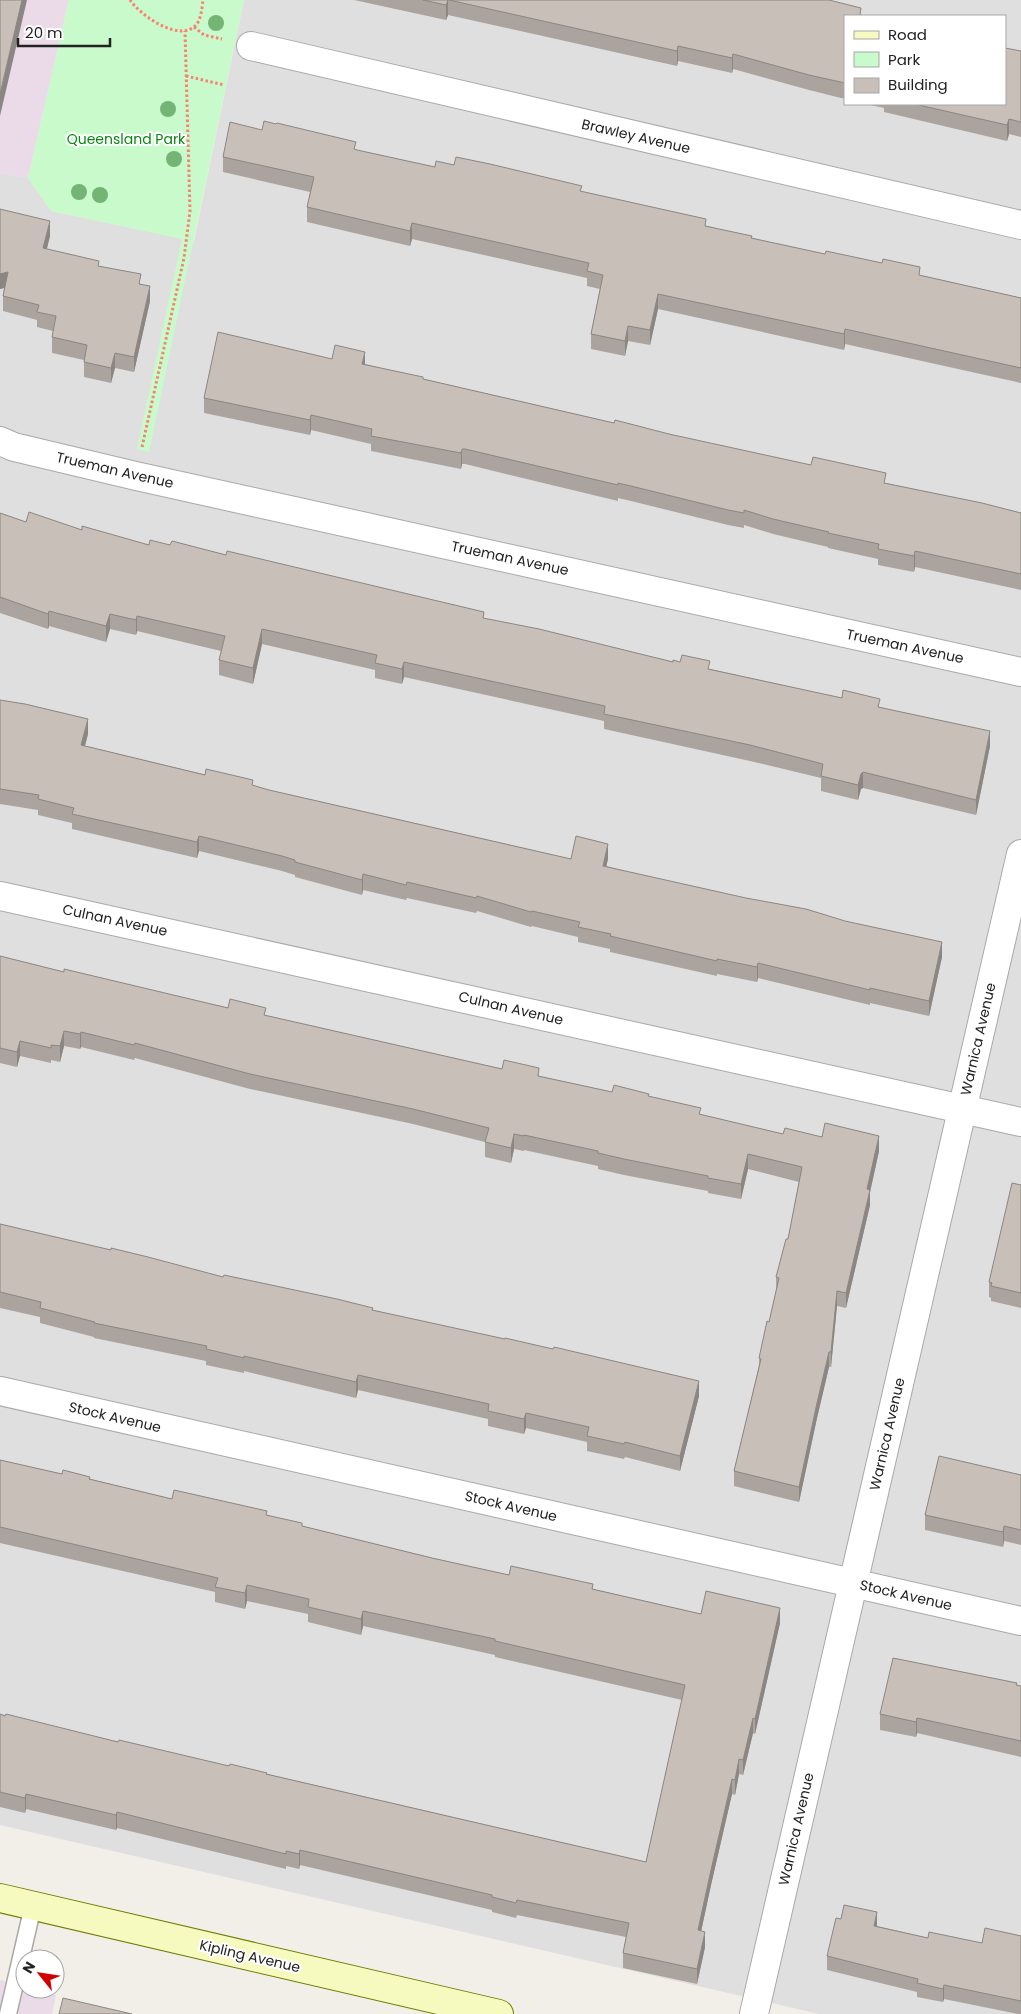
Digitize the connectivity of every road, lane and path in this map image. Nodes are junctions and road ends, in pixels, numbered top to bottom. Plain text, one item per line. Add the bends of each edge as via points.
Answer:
1 (130, 0) edge
2 (203, 0) edge
3 (185, 31) junction
4 (251, 46) dead end
5 (186, 76) junction
6 (224, 85) dead end
7 (1021, 225) edge
8 (0, 441) edge
9 (136, 476) junction
10 (1021, 672) edge
11 (1021, 854) edge
12 (0, 896) edge
13 (962, 1108) junction
14 (1021, 1122) edge
15 (0, 1391) edge
16 (853, 1583) junction
17 (1021, 1621) edge
18 (0, 1898) edge
19 (33, 1906) junction
20 (8, 2014) edge
21 (499, 2014) edge
22 (754, 2014) edge

1 - 3 path via 144,16 173,30
2 - 3 path via 197,25
3 - 5 path
4 - 7 street, Brawley Avenue
5 - 6 path
5 - 9 path via 190,211 184,258
8 - 9 street, Trueman Avenue
9 - 10 street, Trueman Avenue
11 - 13 street, Warnica Avenue
12 - 13 street, Culnan Avenue
13 - 14 street, Culnan Avenue
13 - 16 street, Warnica Avenue
15 - 16 street, Stock Avenue
16 - 17 street, Stock Avenue
16 - 22 street, Warnica Avenue
18 - 19 main road, Kipling Avenue
19 - 20 lane
19 - 21 main road, Kipling Avenue

